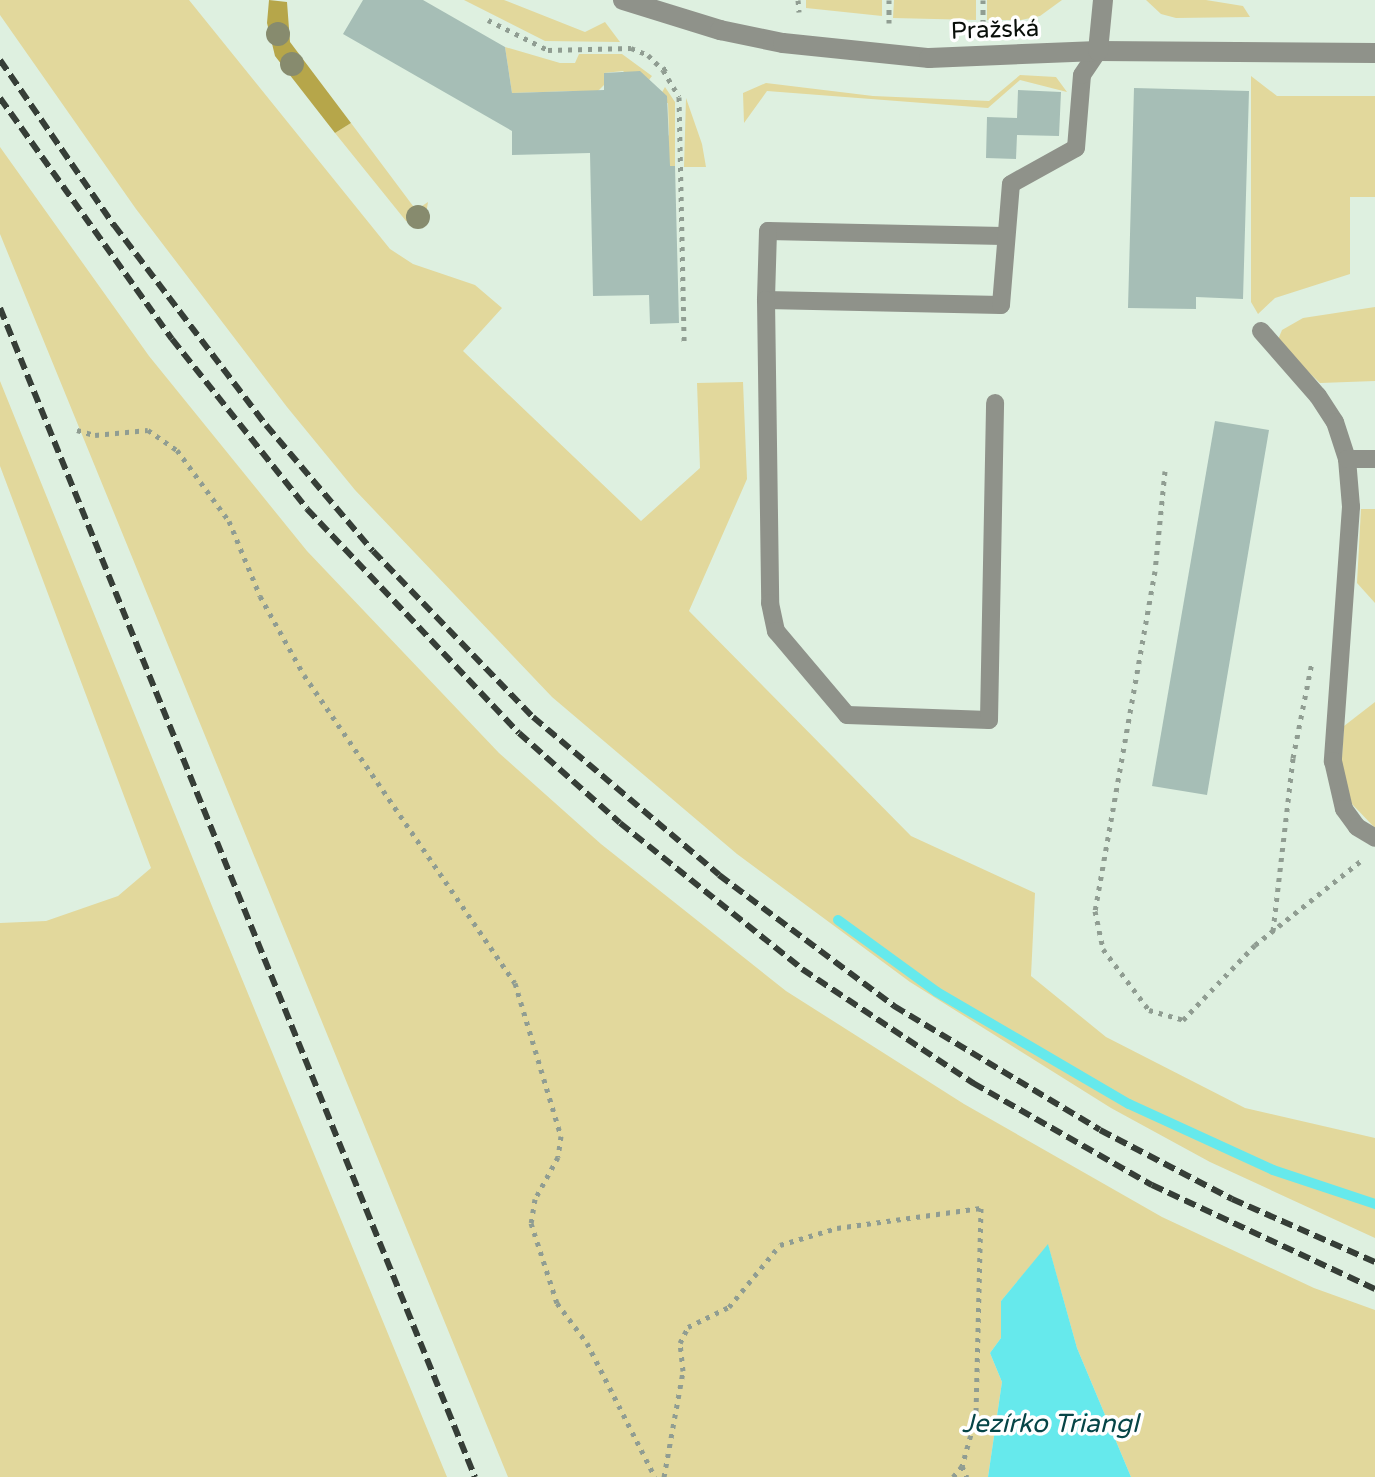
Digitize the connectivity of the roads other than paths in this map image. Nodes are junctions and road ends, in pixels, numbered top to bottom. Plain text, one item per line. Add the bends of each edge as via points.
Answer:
1 (623, 0) edge
2 (1103, 0) edge
3 (1098, 51) junction
4 (1375, 53) edge
5 (1003, 236) junction
6 (766, 300) junction
7 (1261, 331) dead end
8 (995, 403) dead end
9 (1347, 459) junction
10 (1375, 459) edge
11 (1372, 845) edge

1 - 3 street, Pražská via 720,30 863,53 1001,59
2 - 3 street
3 - 4 street, Pražská
3 - 5 lane via 1082,75 1076,148 1033,167 1011,184
5 - 6 lane via 1001,305
5 - 6 lane via 768,231
6 - 8 lane via 770,603 776,631 847,715 989,720
7 - 9 lane via 1318,396 1335,422
9 - 10 lane
9 - 11 lane via 1351,507 1333,761 1344,809

